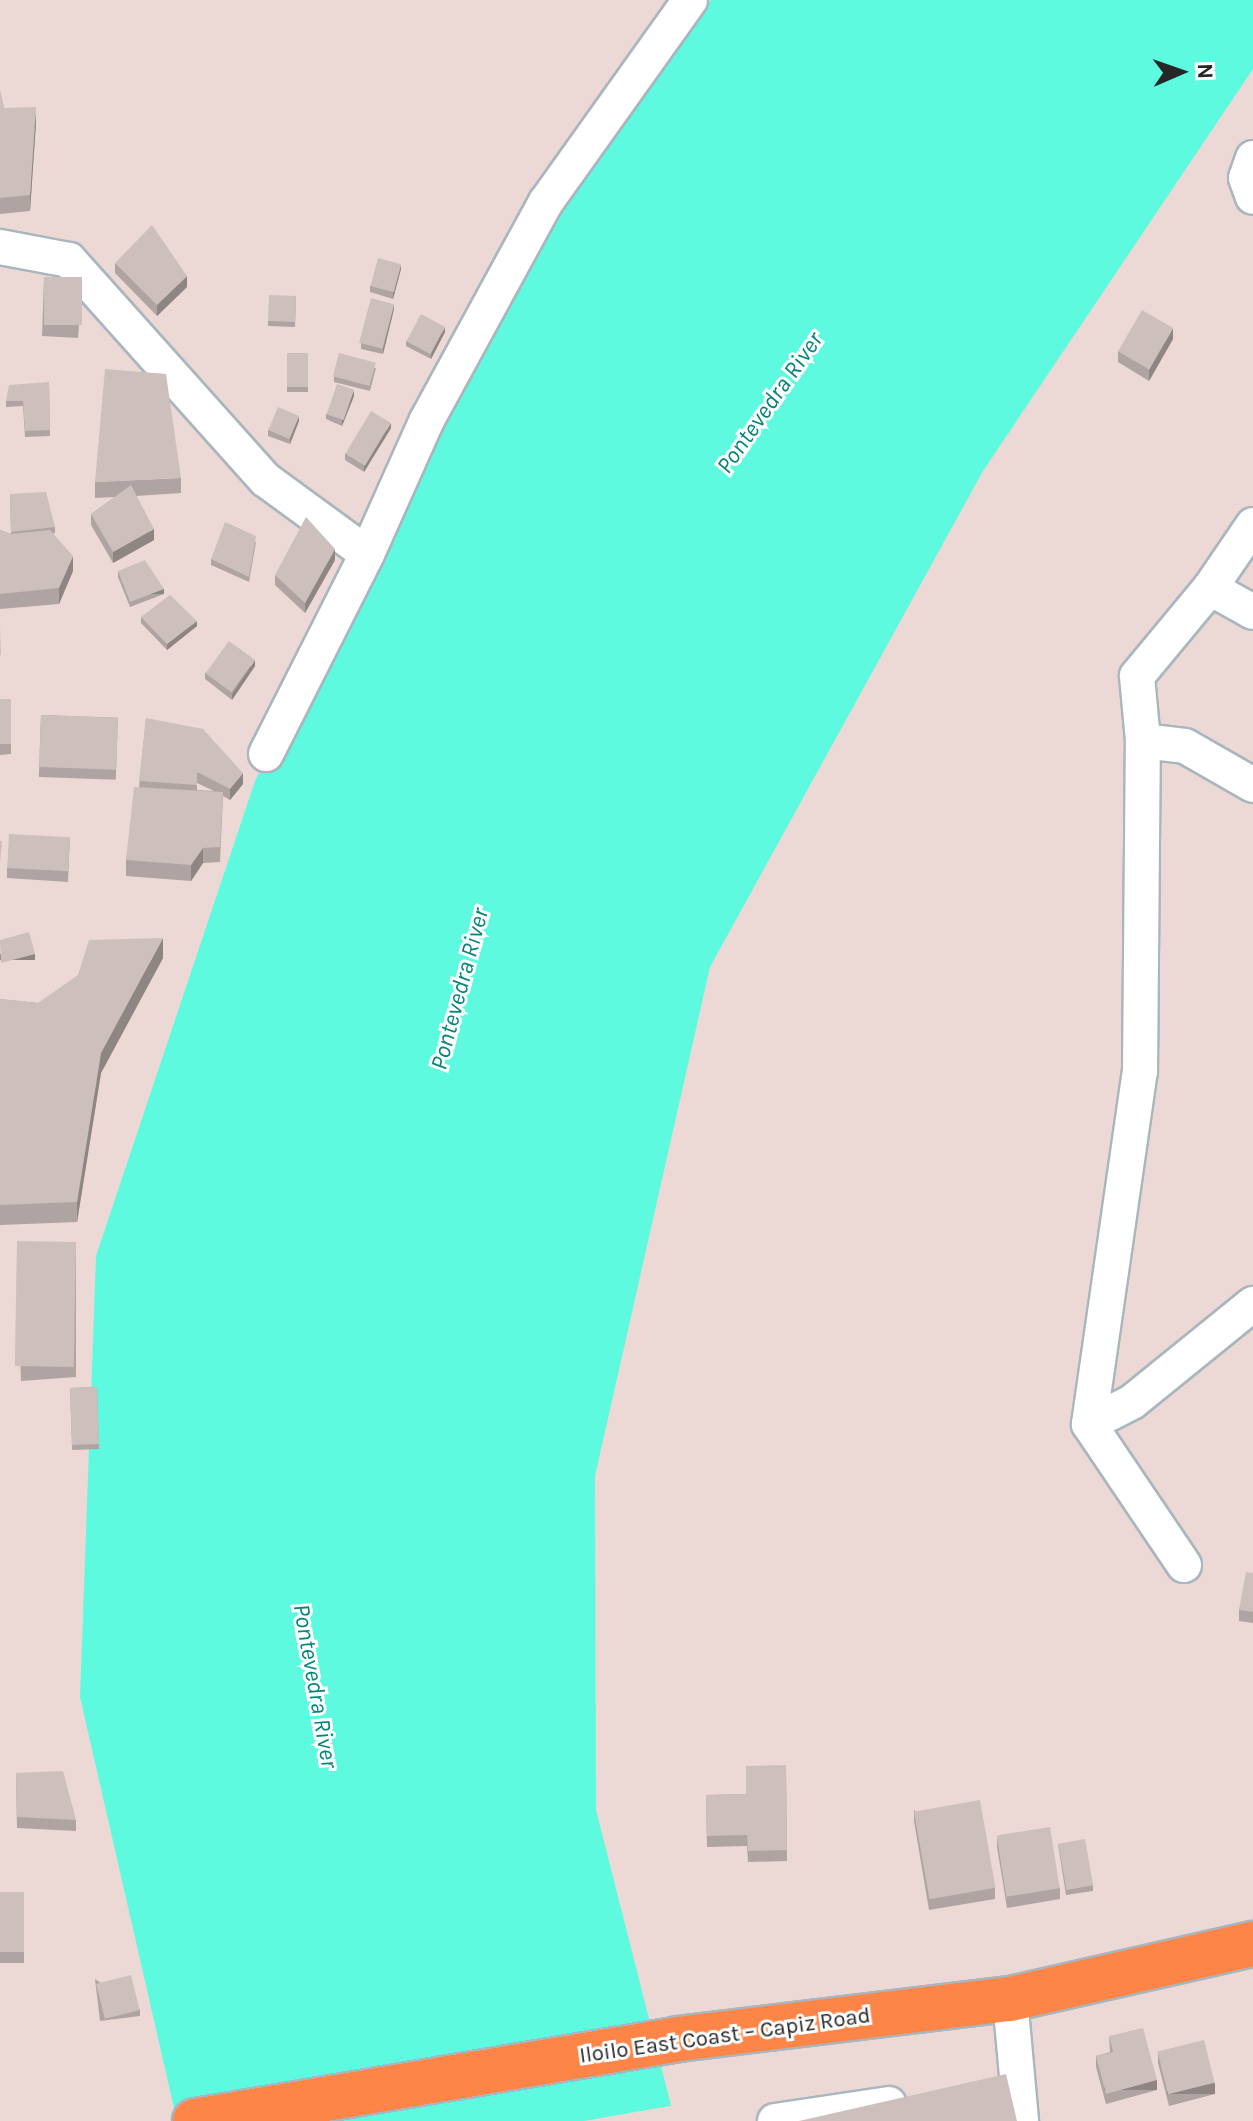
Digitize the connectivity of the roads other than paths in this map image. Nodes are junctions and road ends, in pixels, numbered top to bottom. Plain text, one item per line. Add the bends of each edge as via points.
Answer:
1 (690, 0) edge
2 (1253, 158) edge
3 (1253, 197) edge
4 (0, 247) edge
5 (1253, 525) edge
6 (367, 554) junction
7 (1210, 588) junction
8 (1253, 612) edge
9 (1143, 741) junction
10 (266, 754) dead end
11 (1253, 785) edge
12 (1253, 1304) edge
13 (1089, 1424) junction
14 (1184, 1565) dead end
15 (1253, 1944) edge
16 (1010, 1999) junction
17 (925, 2099) edge
18 (195, 2121) edge
19 (775, 2121) edge
20 (1021, 2121) edge

1 - 6 street via 546,202 427,420
2 - 3 street via 1246,178
4 - 6 street via 69,260 266,480
5 - 7 street
6 - 10 street
7 - 8 street
7 - 9 street via 1137,676
9 - 11 street via 1185,746
9 - 13 street via 1140,1072
12 - 13 street via 1132,1402
13 - 14 street
15 - 16 main road, Iloilo East Coast – Capiz Road
16 - 18 main road, Iloilo East Coast – Capiz Road via 678,2039
16 - 20 street via 999,2088
17 - 19 street

